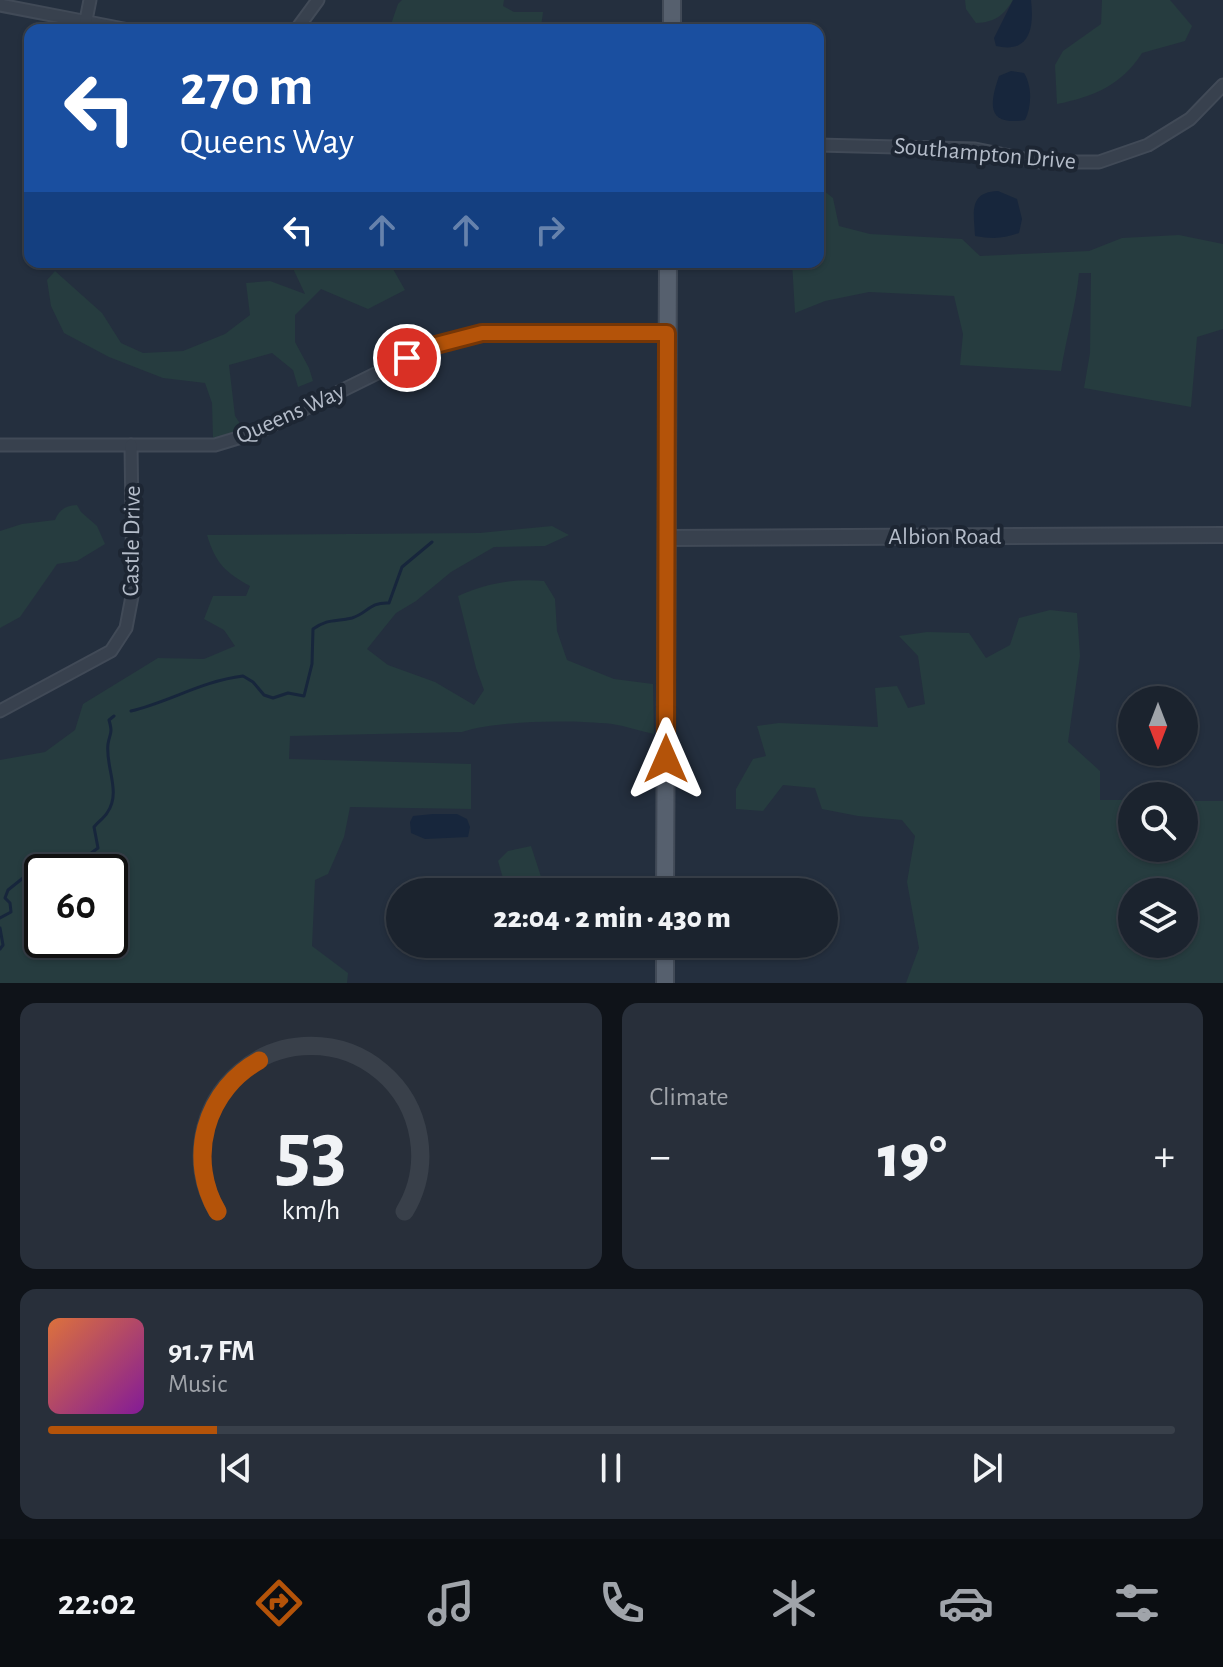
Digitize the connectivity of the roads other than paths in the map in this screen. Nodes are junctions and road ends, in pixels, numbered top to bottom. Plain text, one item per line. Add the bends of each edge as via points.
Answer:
1 (90, 0) edge
2 (318, 0) edge
3 (672, 0) edge
4 (0, 5) edge
5 (81, 24) edge
6 (85, 24) edge
7 (300, 24) edge
8 (672, 24) edge
9 (1223, 85) edge
10 (824, 145) edge
11 (668, 268) edge
12 (667, 333) junction
13 (0, 445) edge
14 (131, 445) junction
15 (1223, 535) edge
16 (667, 538) junction
17 (0, 711) edge
18 (665, 878) edge
19 (665, 958) edge
20 (665, 983) edge

1 - 6 street
2 - 7 street
3 - 8 main road
4 - 5 street
9 - 10 street, Southampton Drive via 1190,119 1148,145 1099,162 1039,162 975,149
11 - 12 main road
12 - 14 street, Queens Way via 482,333 432,346 258,432 215,445
12 - 16 main road
13 - 14 street, Queens Way
14 - 17 street, Castle Drive via 133,591 126,628 111,651
15 - 16 street, Albion Road
16 - 18 main road
19 - 20 main road

